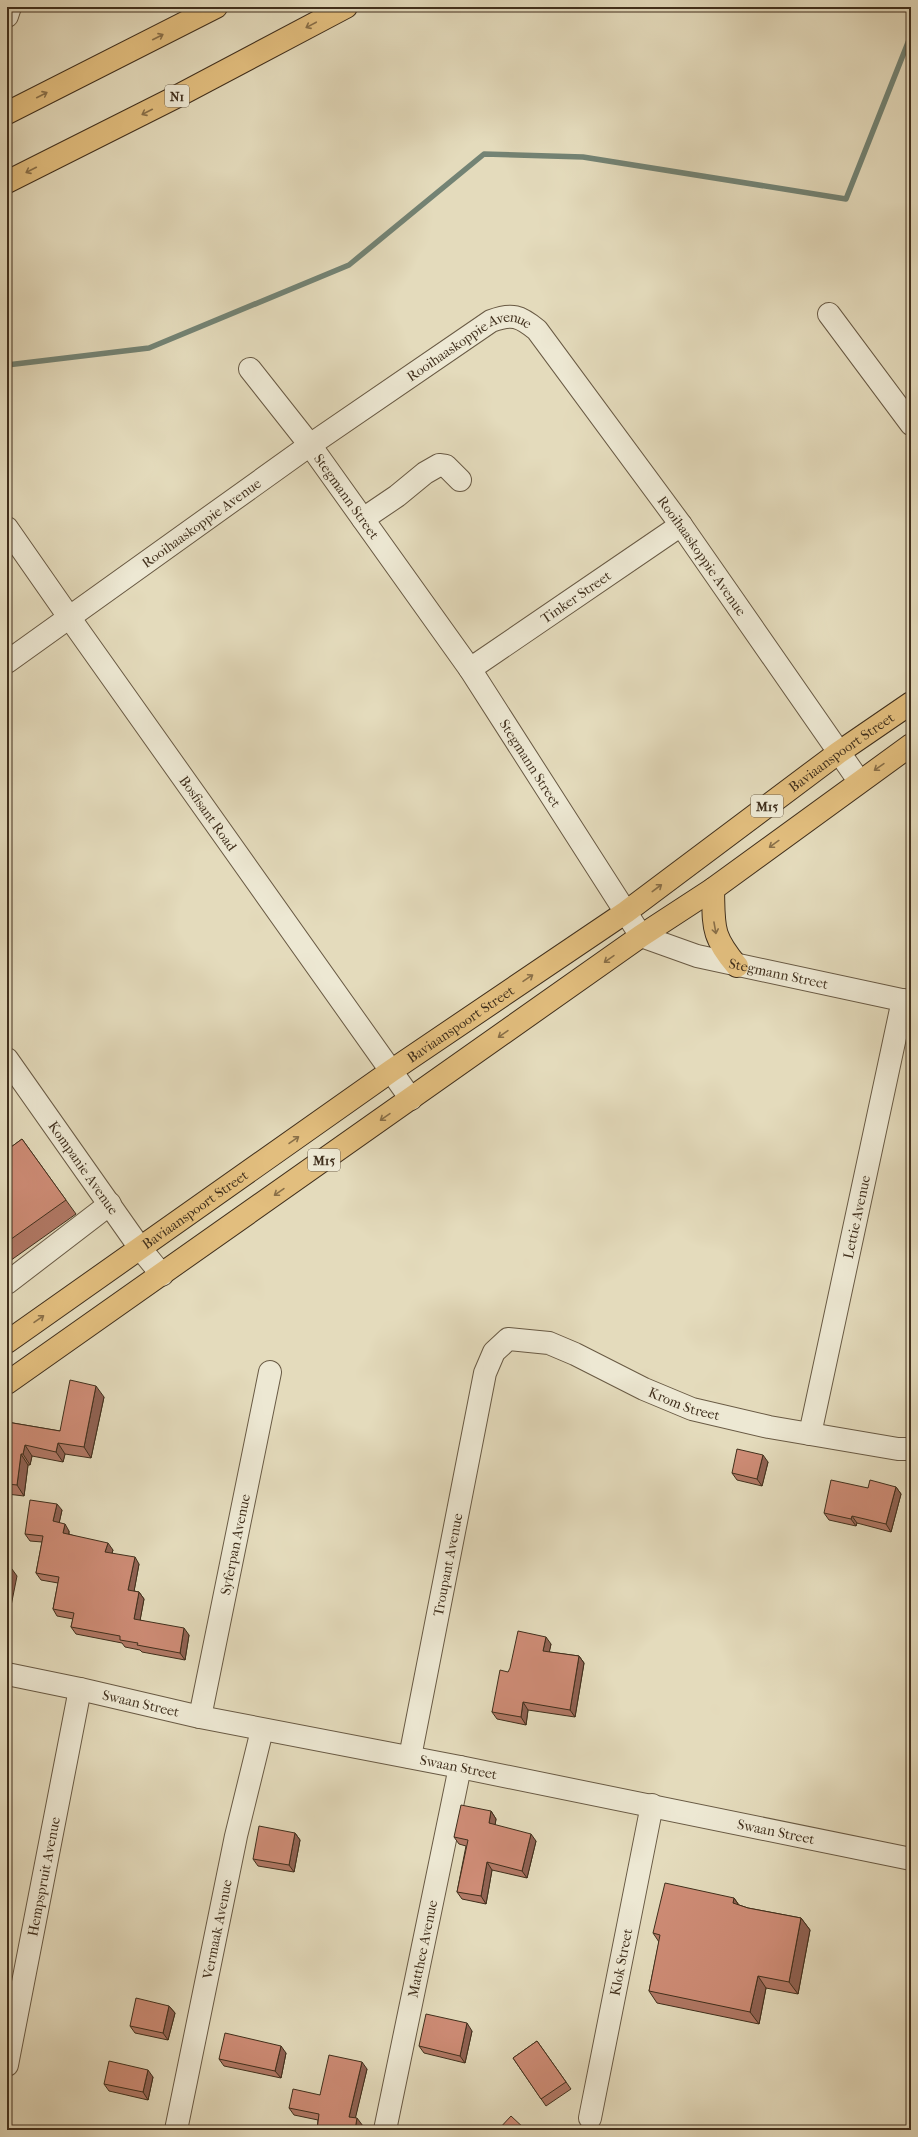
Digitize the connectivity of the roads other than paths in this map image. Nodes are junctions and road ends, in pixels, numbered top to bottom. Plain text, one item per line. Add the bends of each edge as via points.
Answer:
1 (10, 7) edge
2 (216, 7) edge
3 (346, 7) edge
4 (7, 16) edge
5 (7, 113) edge
6 (7, 182) edge
7 (829, 314) dead end
8 (250, 369) dead end
9 (911, 424) edge
10 (310, 445) junction
11 (460, 480) dead end
12 (363, 519) junction
13 (681, 525) junction
14 (8, 528) edge
15 (69, 617) junction
16 (7, 662) edge
17 (470, 669) junction
18 (911, 703) edge
19 (911, 745) edge
20 (838, 753) junction
21 (859, 781) junction
22 (712, 889) junction
23 (626, 912) junction
24 (641, 936) junction
25 (736, 966) junction
26 (907, 1001) edge
27 (7, 1059) edge
28 (391, 1072) junction
29 (411, 1099) junction
30 (110, 1204) junction
31 (140, 1248) junction
32 (162, 1275) junction
33 (7, 1283) edge
34 (7, 1342) edge
35 (270, 1372) dead end
36 (485, 1373) joint
37 (7, 1383) edge
38 (810, 1434) junction
39 (911, 1449) edge
40 (7, 1674) edge
41 (80, 1689) junction
42 (200, 1717) junction
43 (262, 1730) junction
44 (410, 1757) junction
45 (460, 1767) junction
46 (652, 1805) junction
47 (911, 1859) edge
48 (7, 2065) edge
49 (590, 2118) dead end
50 (176, 2130) edge
51 (385, 2130) edge

1 - 4 street
5 -> 2 main road
3 -> 6 main road, N1
7 - 9 street
8 - 10 street, Stegmann Street
10 - 12 street, Stegmann Street
10 - 13 street, Rooihaaskoppie Avenue via 491,321 504,316 515,316 537,330
10 - 15 street, Rooihaaskoppie Avenue
11 - 12 street via 446,466 440,465 425,473
12 - 17 street, Stegmann Street
13 - 17 street, Tinker Street
13 - 20 street, Rooihaaskoppie Avenue
14 - 15 street, Bosfisant Road
15 - 16 street, Rooihaaskoppie Avenue
15 - 28 street, Bosfisant Road
17 - 23 street, Stegmann Street
18 - 20 main road, Baviaanspoort Street / M15
19 -> 21 main road, M15
20 - 21 street, Rooihaaskoppie Avenue
23 -> 20 main road, Baviaanspoort Street / M15
21 -> 22 main road, M15
22 - 24 main road, M15
22 -> 25 main road via 714,927 718,940
23 - 24 street, Stegmann Street
28 -> 23 main road, Baviaanspoort Street / M15
24 - 25 street, Stegmann Street via 697,956
24 -> 29 main road, M15
25 - 26 street, Stegmann Street
26 - 38 street, Lettie Avenue
27 - 30 street, Kompanie Avenue
28 - 29 street, Bosfisant Road
31 -> 28 main road, Baviaanspoort Street / M15
29 -> 32 main road, M15
30 - 31 street, Kompanie Avenue
30 - 33 street
31 - 32 street, Kompanie Avenue
34 -> 31 main road, Baviaanspoort Street / M15
32 - 37 main road, M15
35 - 42 street, Syferpan Avenue
36 - 38 street, Krom Street via 494,1352 508,1339 548,1343 692,1410
36 - 44 street, Troupant Avenue
38 - 39 street, Krom Street
40 - 41 street, Swaan Street
41 - 42 street, Swaan Street
41 - 48 street, Hempspruit Avenue
42 - 43 street, Swaan Street
43 - 44 street, Swaan Street
43 - 50 street, Vermaak Avenue via 236,1836
44 - 45 street, Swaan Street
45 - 46 street, Swaan Street
45 - 51 street, Matthee Avenue
46 - 47 street, Swaan Street
46 - 49 street, Klok Street

